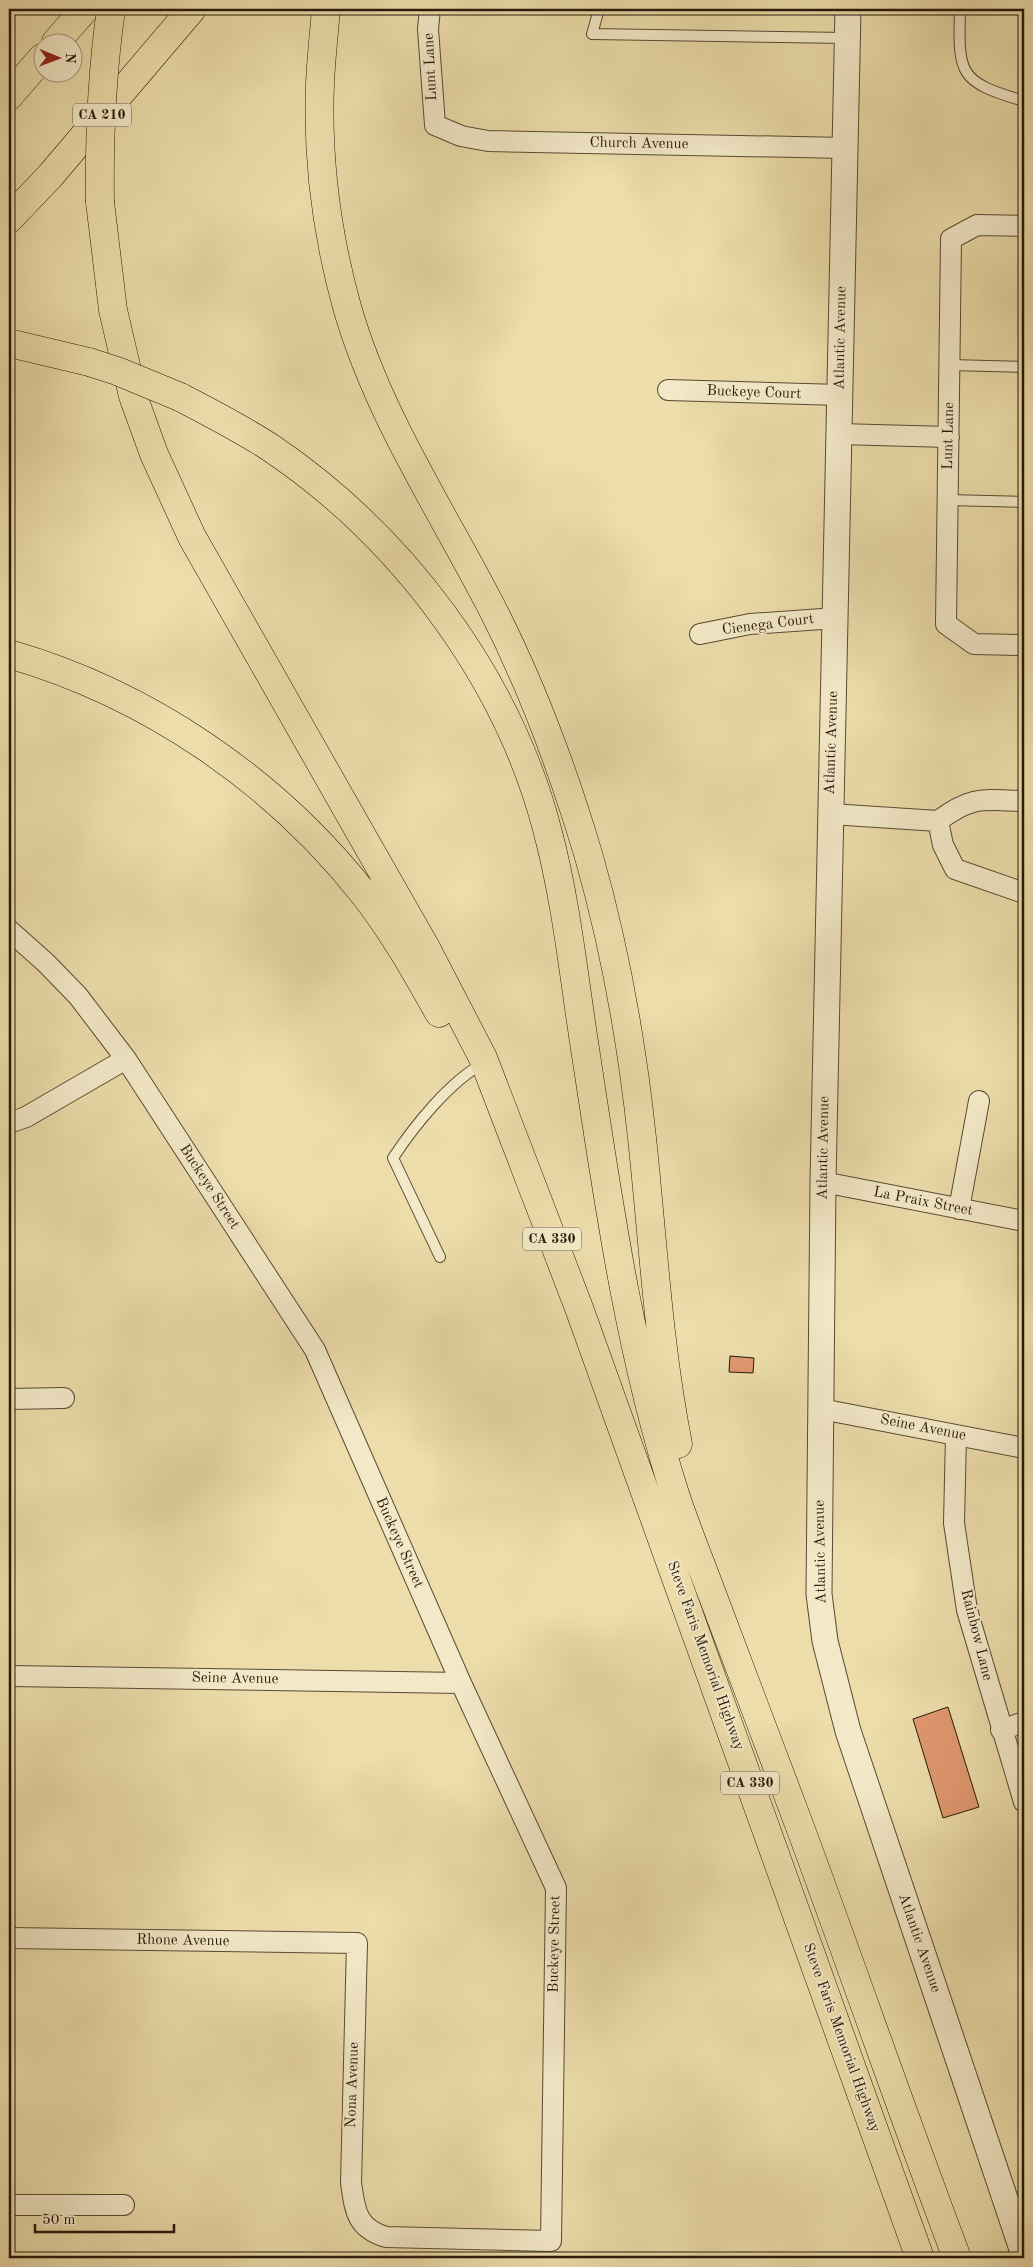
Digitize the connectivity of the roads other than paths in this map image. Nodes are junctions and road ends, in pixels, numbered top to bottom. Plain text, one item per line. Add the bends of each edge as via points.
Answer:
1 (85, 9) edge
2 (111, 9) edge
3 (192, 9) edge
4 (326, 9) edge
5 (430, 9) edge
6 (598, 9) edge
7 (848, 9) edge
8 (960, 9) edge
9 (65, 32) edge
10 (848, 38) junction
11 (32, 70) edge
12 (9, 96) edge
13 (1024, 101) edge
14 (435, 125) joint
15 (845, 148) junction
16 (9, 220) edge
17 (1024, 226) edge
18 (9, 343) edge
19 (950, 366) junction
20 (1024, 367) edge
21 (668, 390) dead end
22 (840, 395) junction
23 (839, 434) junction
24 (949, 436) junction
25 (948, 500) junction
26 (1024, 502) edge
27 (836, 618) junction
28 (700, 634) dead end
29 (1024, 645) edge
30 (9, 654) edge
31 (1024, 801) edge
32 (831, 814) junction
33 (938, 820) junction
34 (1024, 893) edge
35 (9, 930) edge
36 (126, 1059) junction
37 (478, 1066) junction
38 (978, 1101) dead end
39 (9, 1123) edge
40 (823, 1182) junction
41 (959, 1209) junction
42 (1024, 1221) edge
43 (440, 1257) dead end
44 (64, 1398) dead end
45 (9, 1399) edge
46 (821, 1409) junction
47 (956, 1435) junction
48 (1024, 1448) edge
49 (9, 1676) edge
50 (461, 1683) junction
51 (1024, 1722) edge
52 (1001, 1730) junction
53 (1024, 1802) edge
54 (801, 1829) junction
55 (9, 1938) edge
56 (358, 1943) joint
57 (9, 2204) edge
58 (124, 2205) dead end
59 (362, 2225) joint
60 (1024, 2254) edge
61 (920, 2258) edge
62 (957, 2258) edge

1 - 9 highway
2 - 37 highway, bridge via 102,73 100,202 113,310 133,396 154,454 192,537 427,950
3 - 16 highway, CA 210
4 - 54 highway via 320,82 322,169 332,241 348,310 373,381 496,615 550,741 589,859 632,1050 667,1378 688,1494
5 - 14 street, Lunt Lane via 428,28
6 - 10 lane via 592,34
7 - 10 street, Atlantic Avenue
8 - 13 lane via 959,52 968,75 988,90
10 - 15 street, Atlantic Avenue
11 - 12 highway
14 - 15 street, Church Avenue via 461,136 488,141
15 - 22 street, Atlantic Avenue
17 - 19 street, Lunt Lane via 977,225 951,239
18 - 54 highway, bridge via 117,371 180,397 270,447 342,503 389,548 431,598 484,676 522,758 547,827 566,916 586,1054 633,1325 661,1443 676,1496
19 - 20 lane
19 - 24 street, Lunt Lane
21 - 22 street, Buckeye Court
22 - 23 street, Atlantic Avenue
23 - 24 street
23 - 27 street, Atlantic Avenue
24 - 25 street, Lunt Lane
25 - 26 lane
25 - 29 street, Lunt Lane via 946,624 974,644
27 - 28 street, Cienega Court via 750,624
27 - 32 street, Atlantic Avenue
30 - 37 highway via 98,686 162,719 236,768 289,813 341,866 387,926
31 - 33 street via 974,800
32 - 33 street
32 - 40 street, Atlantic Avenue
33 - 34 street via 943,845 955,869
35 - 36 street, Buckeye Street via 78,996
36 - 39 street via 26,1117
36 - 50 street, Buckeye Street via 315,1350
37 - 43 lane via 413,1128 393,1158
37 - 61 highway, Steve Faris Memorial Highway / CA 330 via 526,1170 620,1419
38 - 41 street
40 - 41 street, La Praix Street
40 - 46 street, Atlantic Avenue
41 - 42 street, La Praix Street
44 - 45 street
46 - 47 street, Seine Avenue
46 - 60 street, Atlantic Avenue via 819,1594 835,1686
47 - 48 street, Seine Avenue
47 - 52 street, Rainbow Lane via 954,1523 967,1610
49 - 50 street, Seine Avenue
50 - 59 street, Buckeye Street via 556,1888 551,2241 386,2237
51 - 52 street
52 - 53 street, Rainbow Lane
54 - 62 highway
55 - 56 street, Rhone Avenue
56 - 59 street, Nona Avenue via 350,2182 354,2206
57 - 58 street

